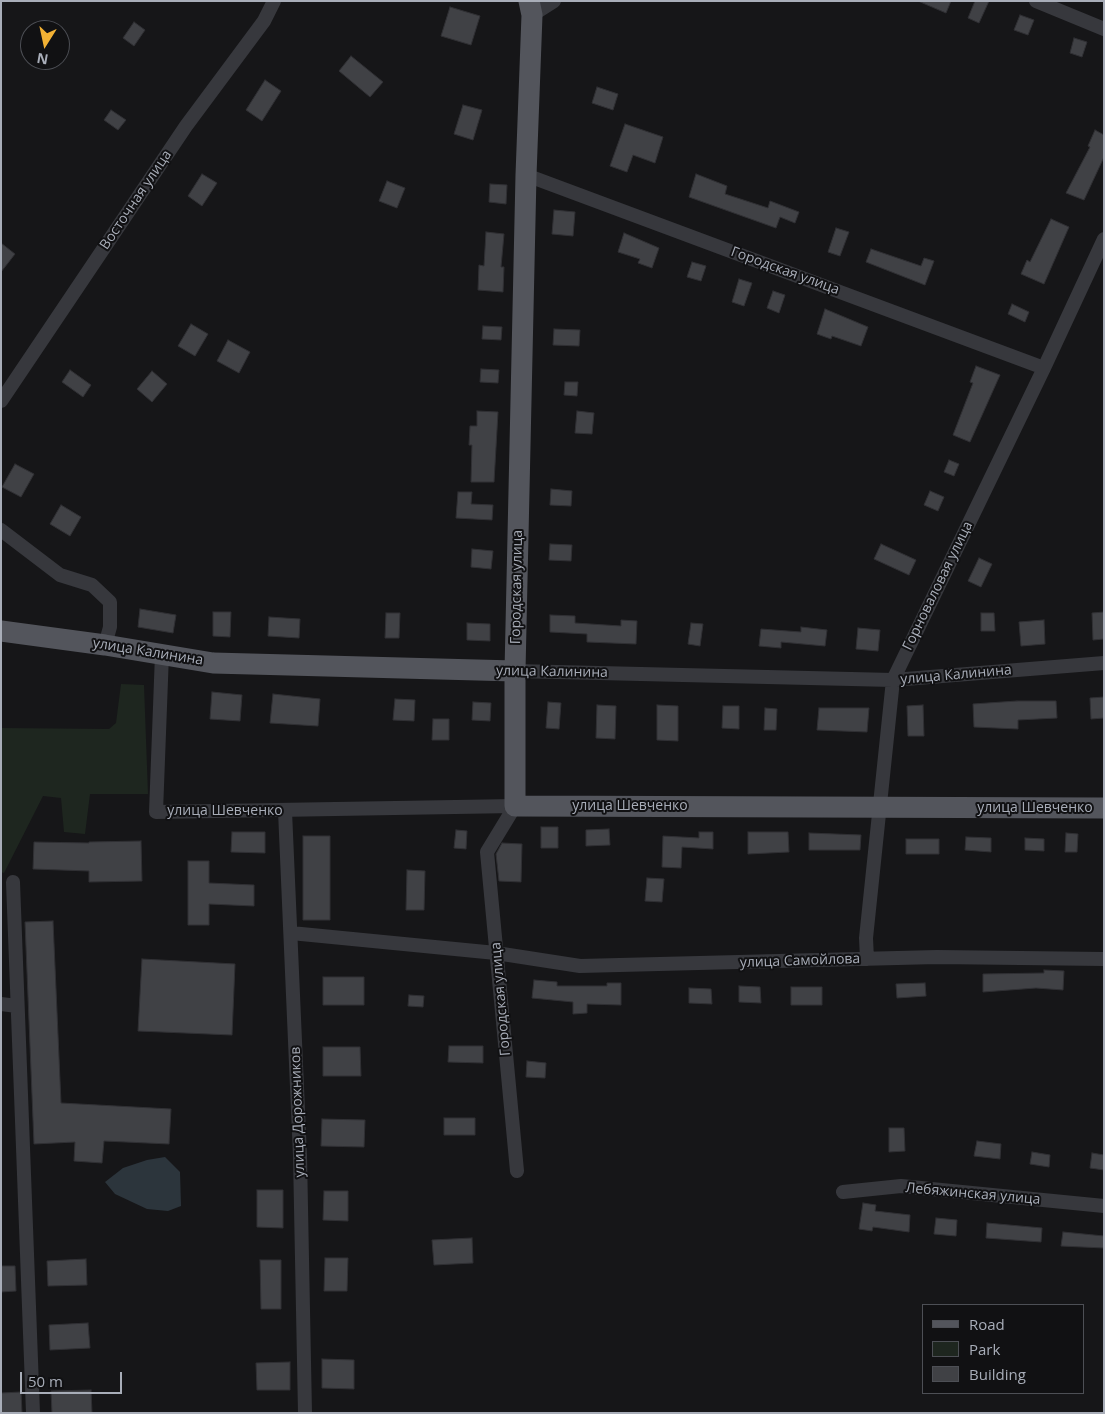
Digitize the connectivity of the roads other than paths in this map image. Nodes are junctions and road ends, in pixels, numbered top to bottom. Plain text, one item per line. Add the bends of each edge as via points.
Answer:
1 (274, 1) edge
2 (554, 1) edge
3 (1036, 1) edge
4 (530, 8) edge
5 (1104, 29) edge
6 (526, 175) junction
7 (1104, 239) edge
8 (1044, 368) junction
9 (1, 401) edge
10 (1, 530) edge
11 (1, 631) edge
12 (106, 644) junction
13 (162, 654) junction
14 (1104, 663) edge
15 (515, 671) junction
16 (893, 680) junction
17 (515, 806) junction
18 (879, 806) junction
19 (1104, 808) edge
20 (284, 811) junction
21 (12, 882) dead end
22 (291, 934) junction
23 (496, 954) junction
24 (867, 959) junction
25 (1104, 959) edge
26 (1, 1004) edge
27 (17, 1006) junction
28 (517, 1171) dead end
29 (843, 1192) dead end
30 (1104, 1206) edge
31 (33, 1413) edge
32 (305, 1413) edge

1 - 9 street, Восточная улица via 264,21 186,126
2 - 4 street
3 - 5 street
4 - 6 main road, Городская улица
6 - 8 street, Городская улица
6 - 15 main road, Городская улица
7 - 8 street, Горноваловая улица
8 - 16 street, Горноваловая улица
10 - 12 street via 60,575 92,585 110,602
11 - 12 main road, улица Калинина
12 - 13 main road, улица Калинина
13 - 15 main road, улица Калинина via 213,662
13 - 20 street, улица Шевченко via 156,812
14 - 16 street, улица Калинина
15 - 16 street, улица Калинина
15 - 17 main road, Городская улица
16 - 18 street, Горноваловая улица
17 - 18 main road, улица Шевченко
17 - 20 street, улица Шевченко
17 - 23 street, Городская улица via 487,852
18 - 19 main road, улица Шевченко
18 - 24 street, Горноваловая улица via 866,938
20 - 22 street, улица Дорожников
21 - 27 street
22 - 23 street, улица Самойлова
22 - 32 street, улица Дорожников via 300,1156
23 - 24 street, улица Самойлова via 580,966
23 - 28 street, Городская улица
24 - 25 street, улица Самойлова
26 - 27 street
27 - 31 street
29 - 30 street, Лебяжинская улица via 902,1186

